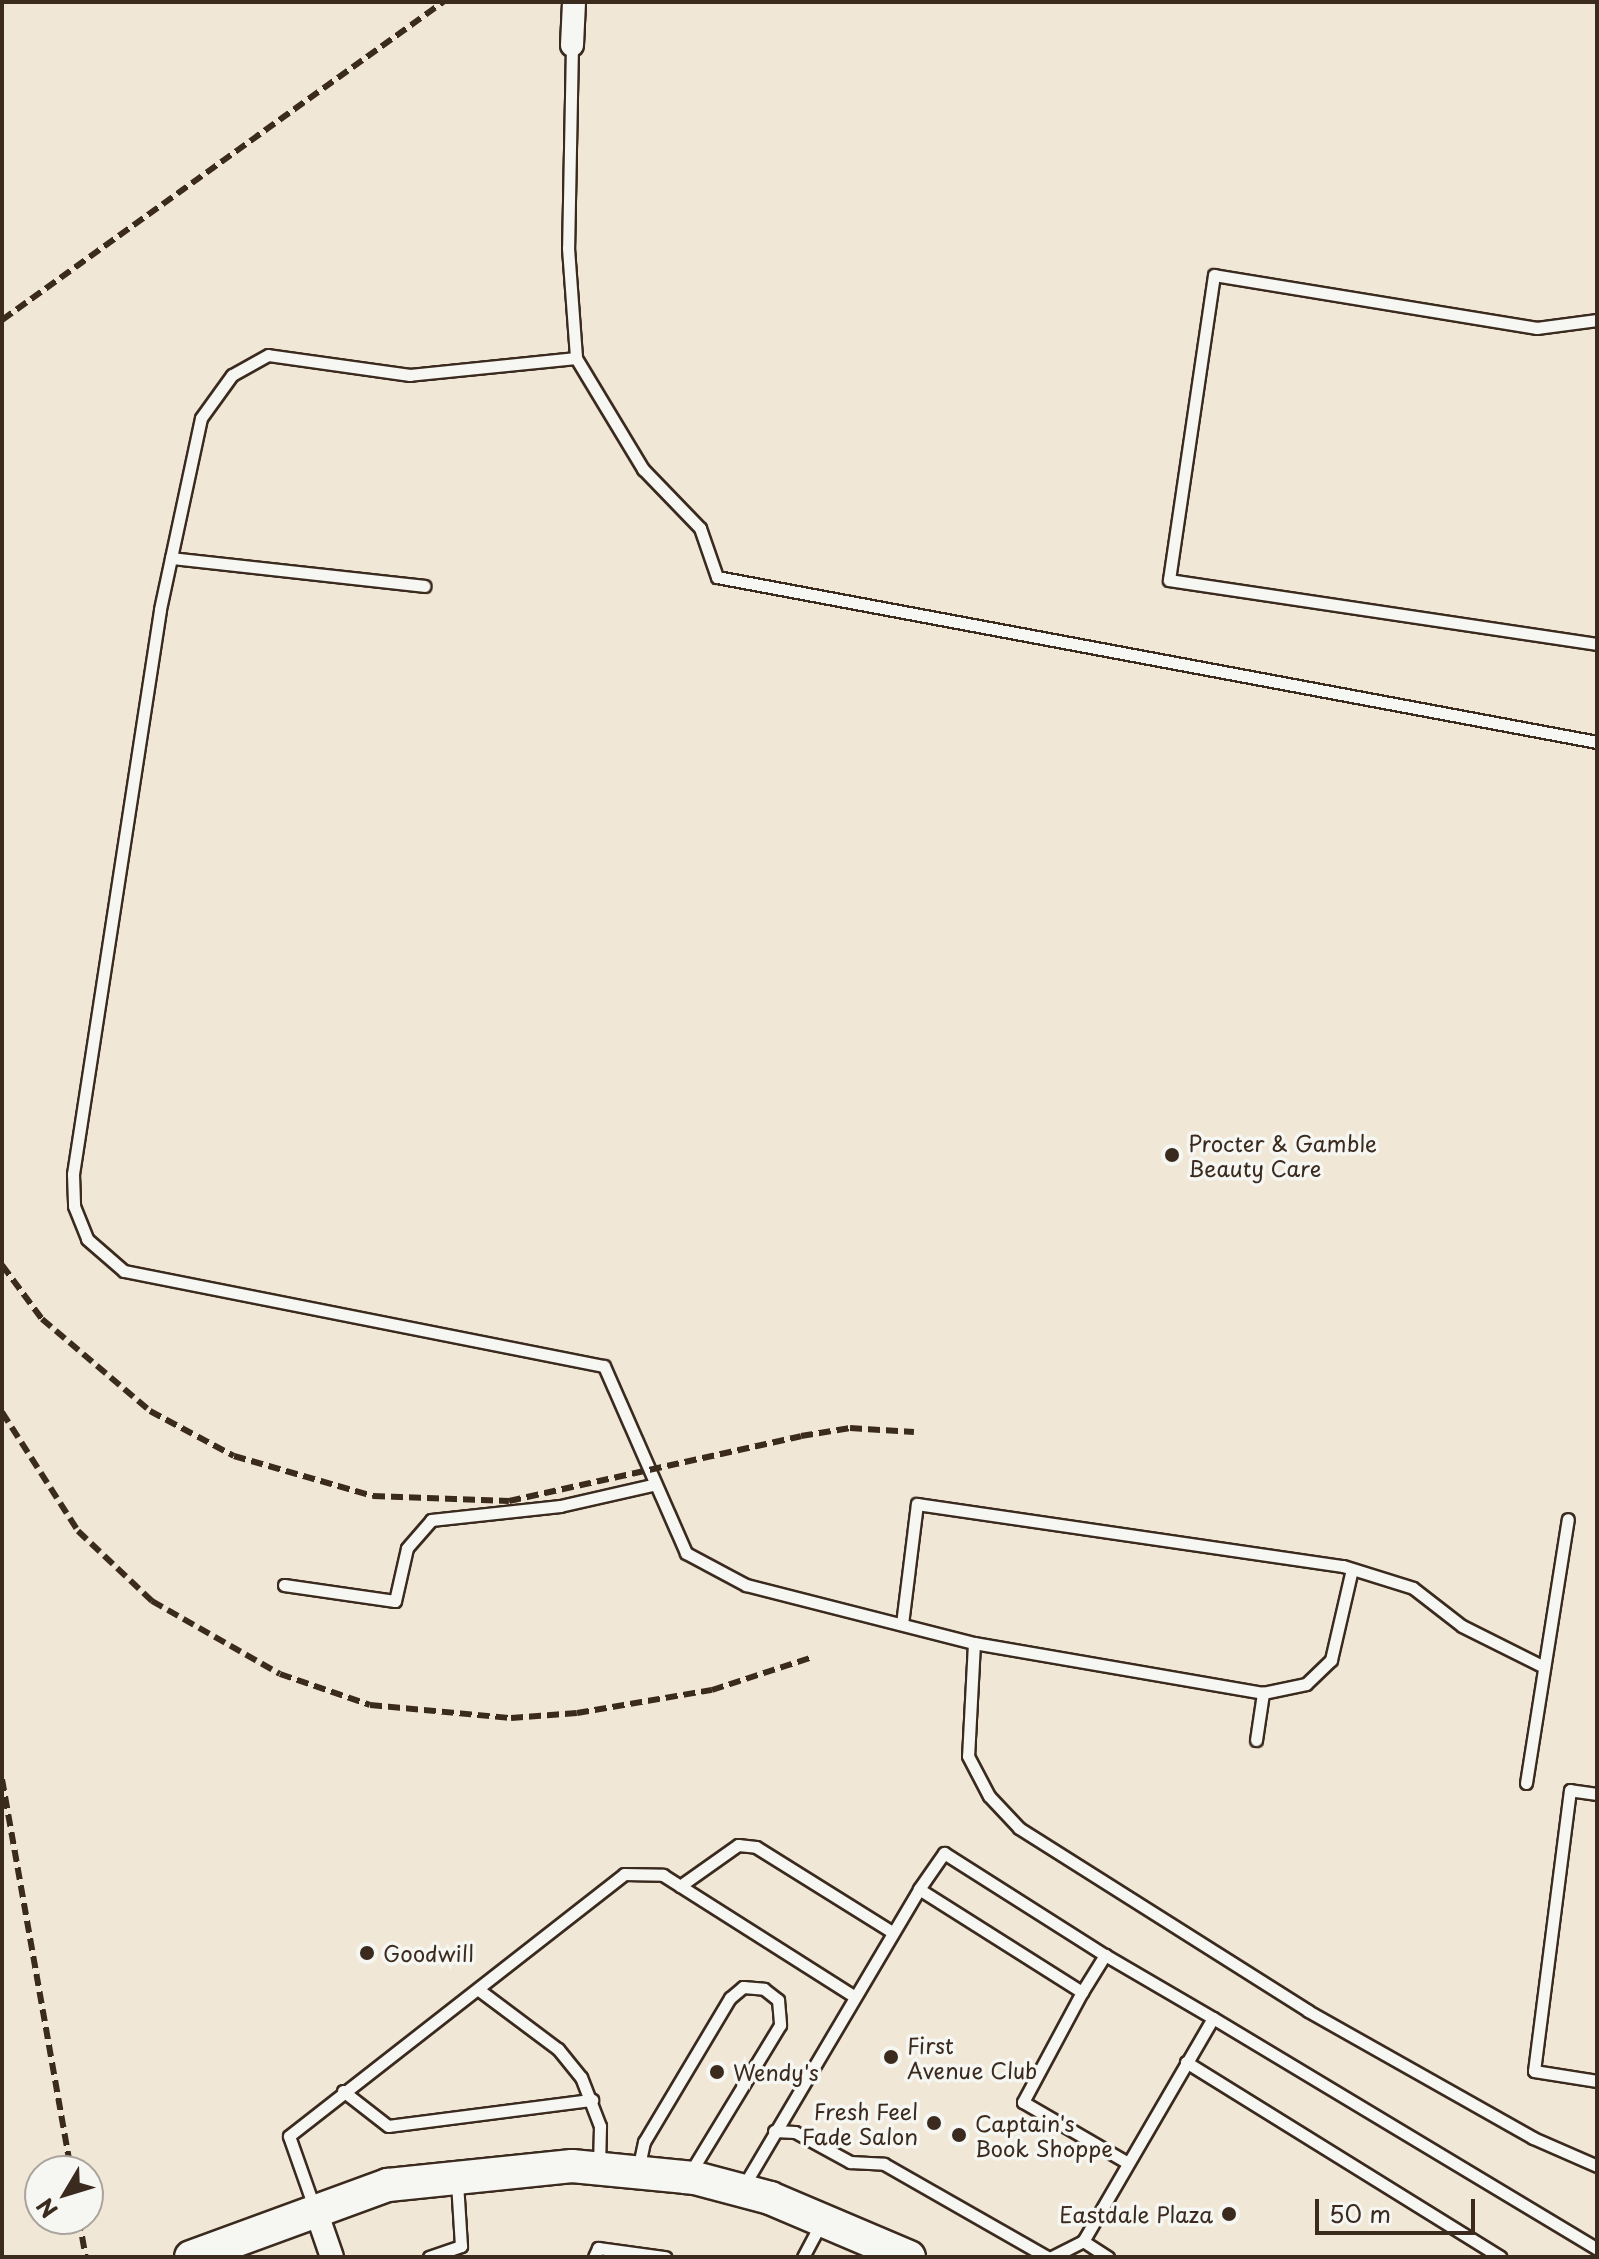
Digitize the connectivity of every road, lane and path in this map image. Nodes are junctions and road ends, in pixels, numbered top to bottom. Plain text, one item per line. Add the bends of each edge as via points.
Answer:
1 (574, 2) edge
2 (572, 45) joint
3 (1597, 320) edge
4 (576, 358) junction
5 (171, 558) junction
6 (424, 586) dead end
7 (1597, 644) edge
8 (1597, 742) edge
9 (652, 1485) junction
10 (1568, 1519) dead end
11 (1352, 1569) junction
12 (284, 1585) dead end
13 (902, 1624) junction
14 (974, 1643) junction
15 (1540, 1665) junction
16 (1263, 1693) junction
17 (1256, 1740) dead end
18 (1526, 1783) dead end
19 (1597, 1794) edge
20 (680, 1886) junction
21 (919, 1889) junction
22 (889, 1930) junction
23 (1105, 1955) junction
24 (479, 1990) junction
25 (1082, 1992) junction
26 (855, 1997) junction
27 (1213, 2018) junction
28 (1186, 2062) junction
29 (1597, 2081) edge
30 (343, 2091) junction
31 (592, 2100) junction
32 (774, 2131) junction
33 (1126, 2162) junction
34 (1597, 2166) edge
35 (599, 2168) junction
36 (638, 2170) junction
37 (456, 2173) junction
38 (689, 2178) junction
39 (741, 2191) junction
40 (315, 2208) junction
41 (824, 2218) junction
42 (1083, 2241) junction
43 (1597, 2249) edge
44 (1497, 2256) edge
45 (191, 2257) edge
46 (332, 2257) edge
47 (429, 2257) edge
48 (594, 2257) edge
49 (665, 2257) edge
50 (803, 2257) edge
51 (909, 2257) edge
52 (1050, 2257) edge
53 (1108, 2257) edge

1 - 2 street
2 - 4 lane via 568,248
3 - 7 lane via 1537,328 1214,275 1169,580
4 - 5 lane via 410,375 268,355 232,375 201,418
4 - 8 lane via 643,469 700,528 717,577
5 - 6 lane
5 - 9 lane via 73,1174 74,1206 87,1239 124,1271 604,1366
9 - 12 lane via 560,1506 431,1520 407,1548 395,1601
9 - 13 lane via 686,1553 746,1585
10 - 15 lane
11 - 13 lane via 917,1504
11 - 15 lane via 1413,1588 1462,1626
11 - 16 lane via 1331,1660 1306,1684
13 - 14 lane
14 - 16 lane
14 - 34 lane via 968,1756 989,1796 1019,1828 1308,2011 1533,2138
15 - 18 lane
16 - 17 lane
19 - 29 lane via 1570,1790 1534,2071
20 - 22 lane via 738,1845 756,1847
20 - 24 lane via 644,1869 624,1874
20 - 26 lane
21 - 22 lane
21 - 23 lane via 944,1853
21 - 25 lane
22 - 26 lane
23 - 25 lane
23 - 27 lane
24 - 30 lane
24 - 31 lane via 558,2049
25 - 33 lane via 1023,2102
26 - 32 lane
27 - 28 lane
27 - 43 lane
28 - 33 lane
28 - 44 lane
30 - 31 lane via 388,2126
30 - 40 lane via 289,2136
31 - 35 lane
32 - 39 lane
32 - 52 lane via 795,2132 850,2162 884,2164
33 - 42 lane
35 - 36 main road
35 - 37 main road
36 - 38 main road
36 - 38 lane via 644,2142 730,1998 743,1987 764,1989 778,2000 780,2025
37 - 40 main road
37 - 47 lane via 461,2246
38 - 39 main road
39 - 41 main road
40 - 45 main road
40 - 46 street
41 - 50 lane
41 - 51 main road
42 - 52 lane
42 - 53 lane
48 - 49 lane via 598,2248

